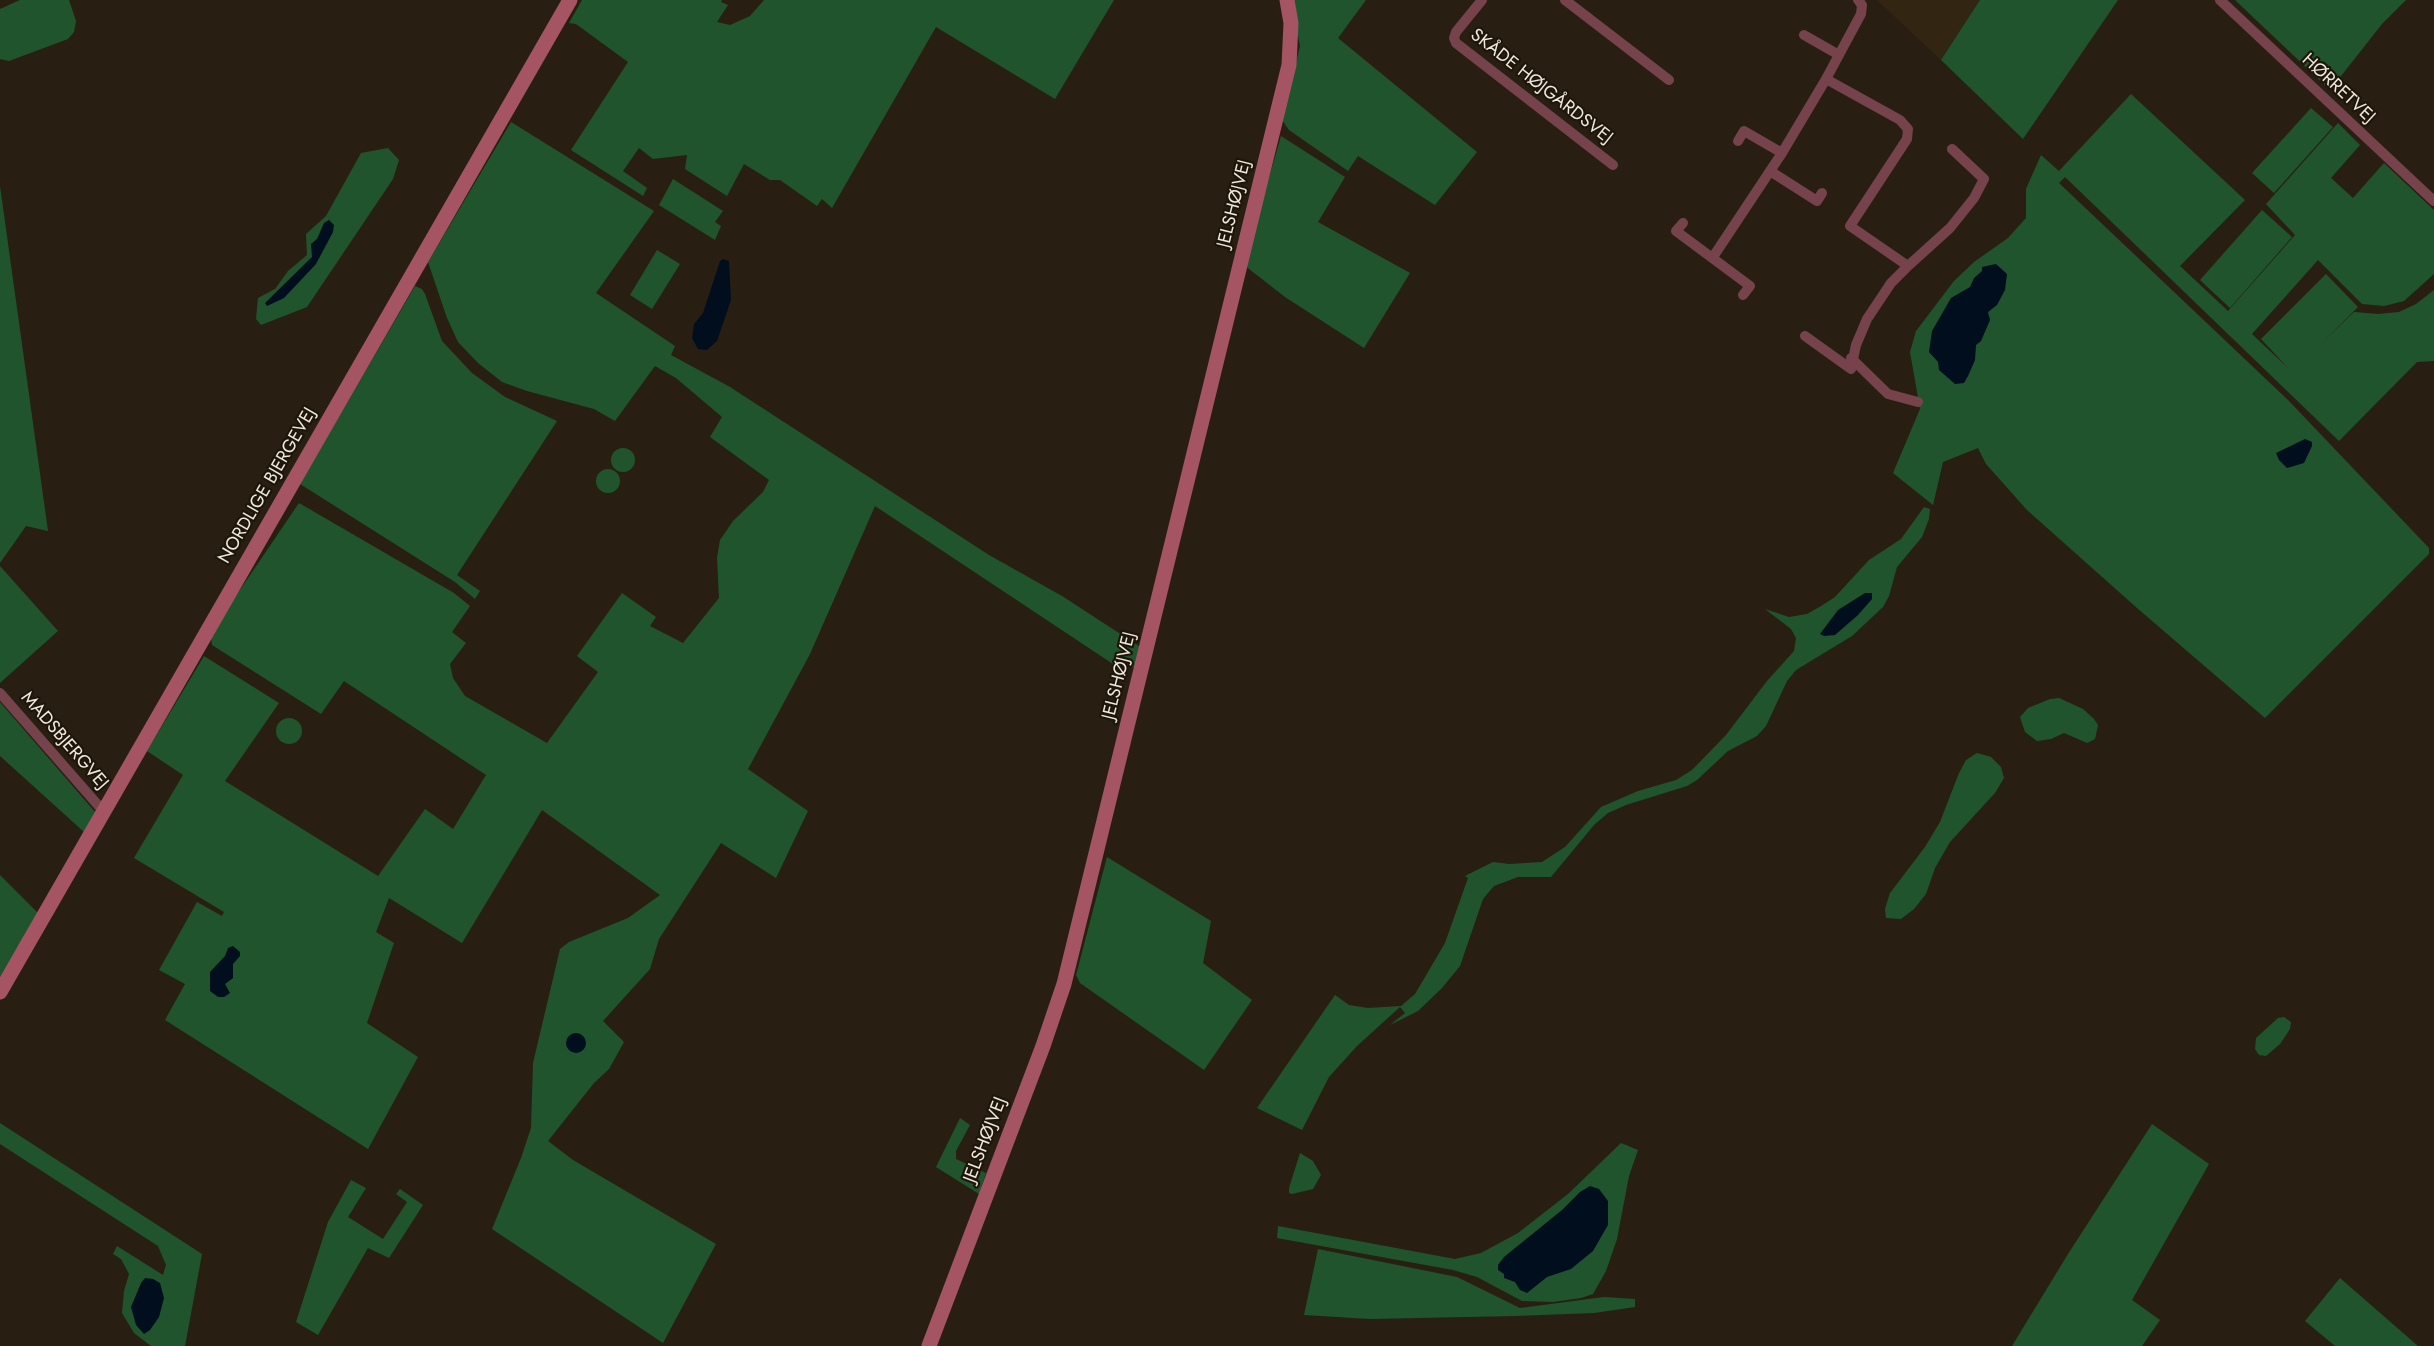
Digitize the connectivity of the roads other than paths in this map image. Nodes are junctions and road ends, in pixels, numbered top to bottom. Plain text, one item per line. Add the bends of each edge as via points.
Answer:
1 (570, 0) edge
2 (1287, 0) edge
3 (1565, 0) edge
4 (1858, 0) edge
5 (2220, 0) edge
6 (1478, 1) edge
7 (1804, 35) dead end
8 (1839, 55) junction
9 (1826, 79) junction
10 (1669, 80) dead end
11 (1738, 141) dead end
12 (1952, 148) dead end
13 (1782, 153) junction
14 (1613, 165) dead end
15 (1770, 171) junction
16 (1822, 193) dead end
17 (2434, 201) edge
18 (1683, 223) dead end
19 (1713, 257) junction
20 (1908, 266) junction
21 (1743, 294) dead end
22 (1805, 336) dead end
23 (1851, 358) junction
24 (1918, 402) dead end
25 (0, 693) edge
26 (104, 812) junction
27 (0, 992) edge
28 (929, 1346) edge

1 - 26 street, NORDLIGE BJERGEVEJ
2 - 28 street, JELSHØJVEJ via 1291,24 1289,64 1064,984
3 - 10 street
4 - 8 street via 1861,14
5 - 17 street, HØRRETVEJ
6 - 14 street, SKÅDE HØJGÅRDSVEJ via 1456,32 1456,43
7 - 8 street
8 - 9 street
9 - 13 street
9 - 20 street via 1893,116 1908,129 1907,139 1850,226
11 - 13 street via 1744,131
12 - 20 street via 1984,179 1950,228
13 - 15 street
15 - 16 street via 1817,201
15 - 19 street
18 - 19 street via 1676,231
19 - 21 street via 1750,286
20 - 23 street via 1876,302
22 - 23 street via 1851,369
23 - 24 street via 1888,394
25 - 26 street, MADSBJERGVEJ
26 - 27 street, NORDLIGE BJERGEVEJ

